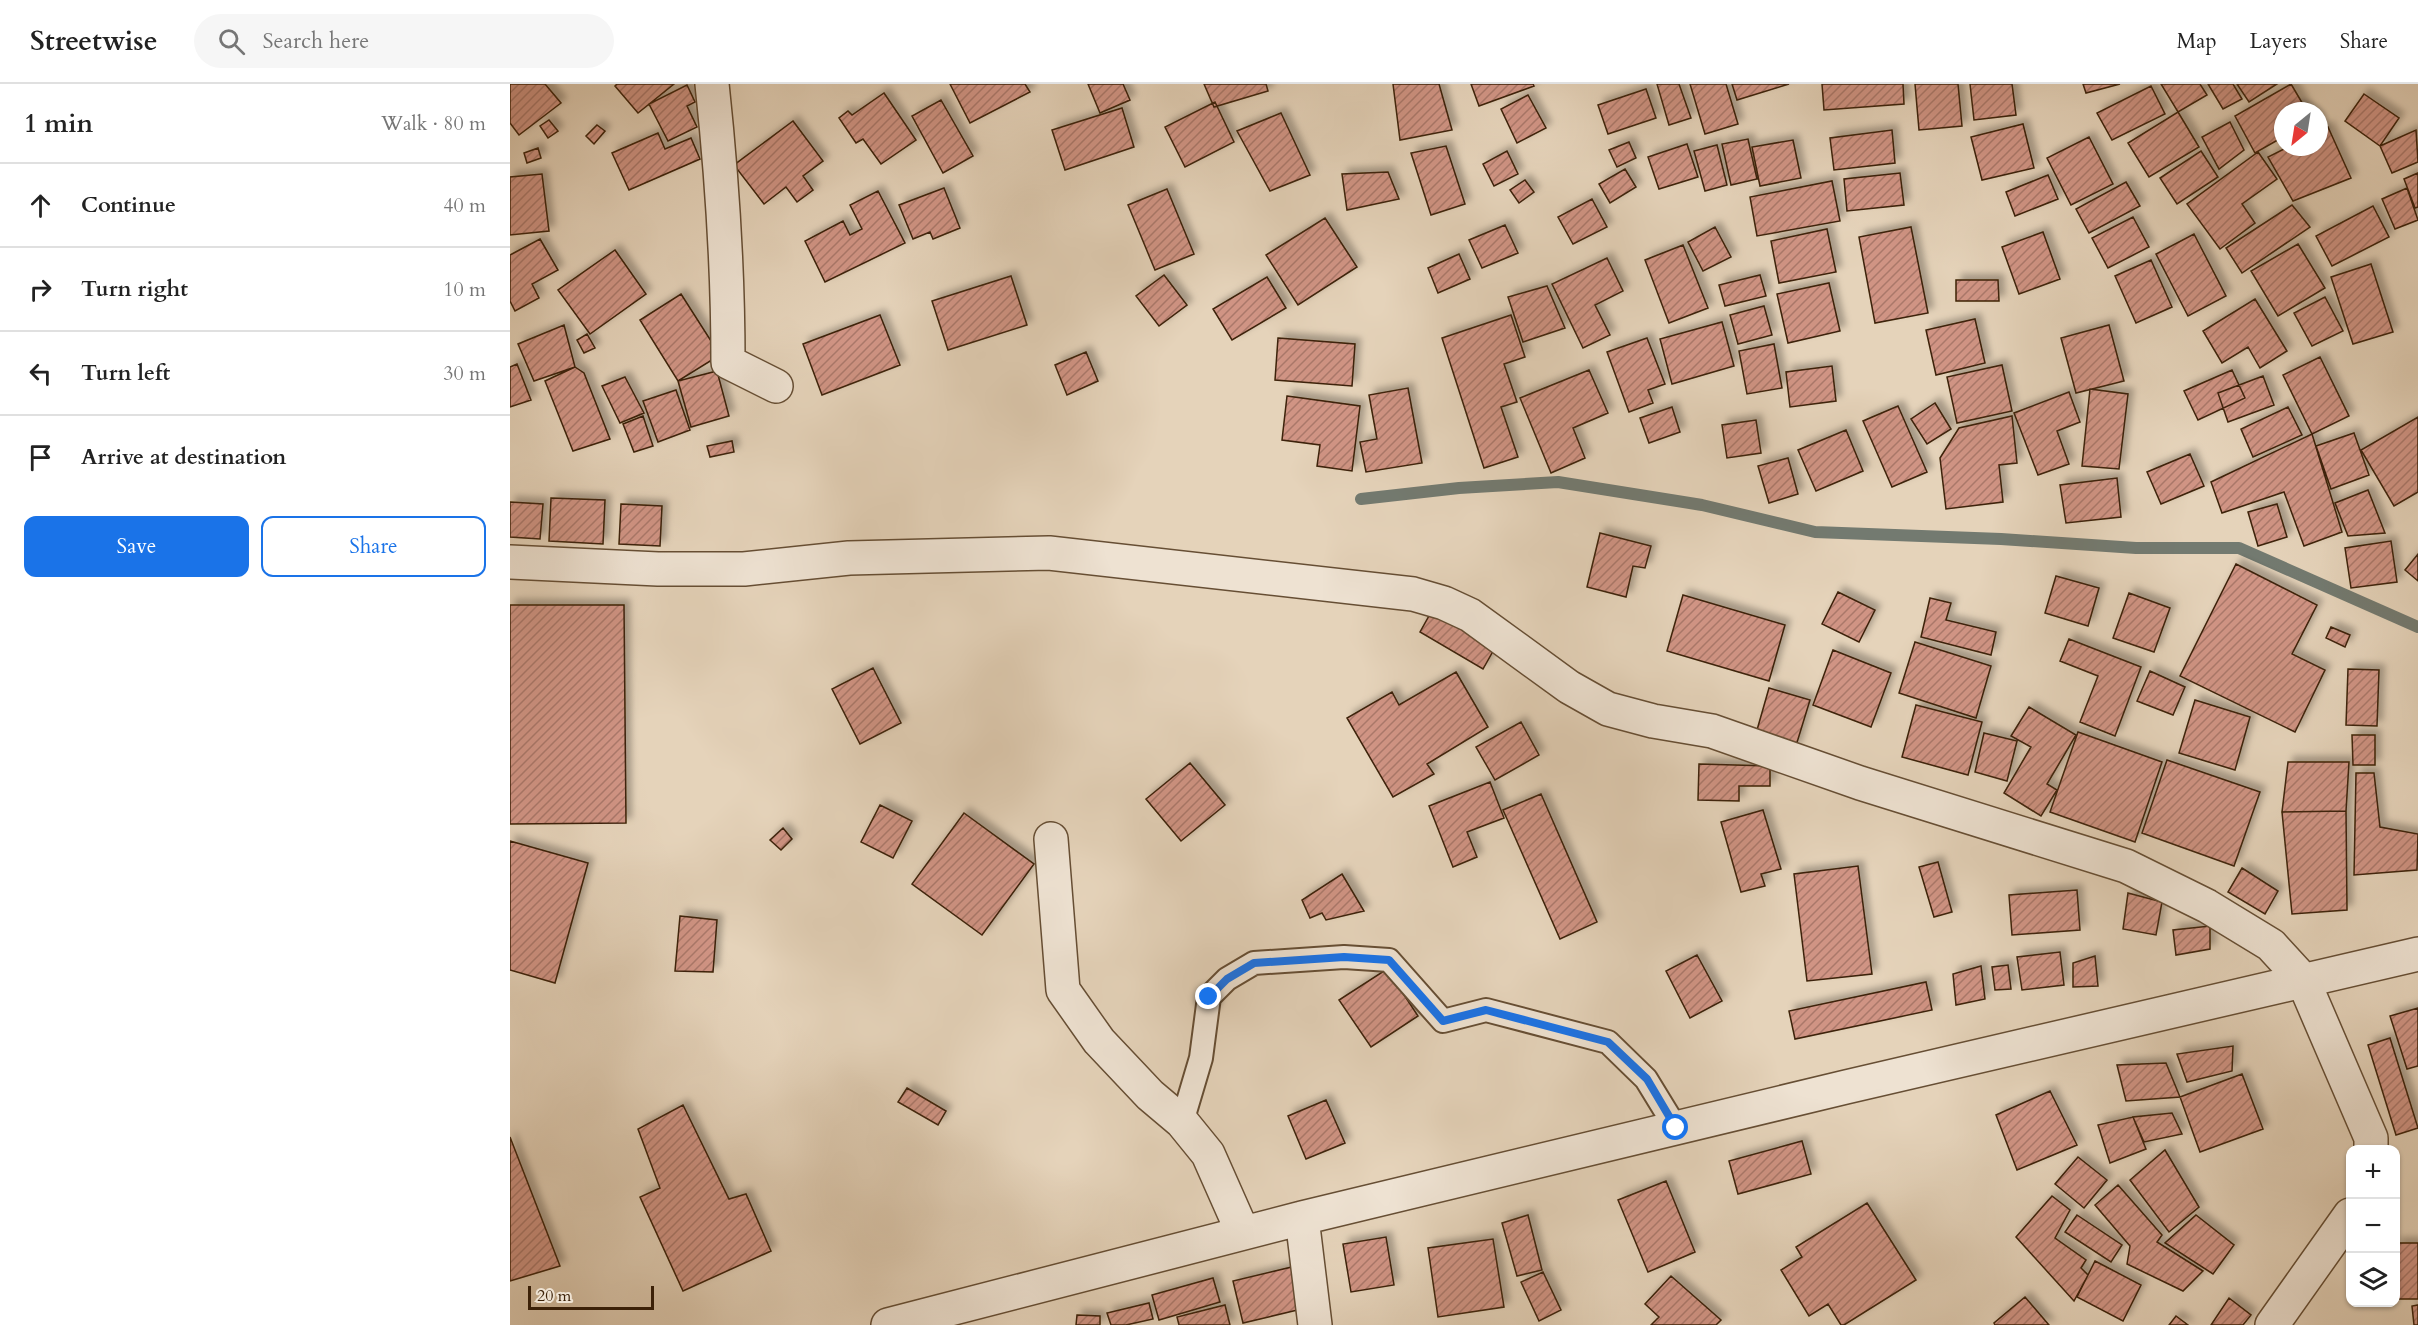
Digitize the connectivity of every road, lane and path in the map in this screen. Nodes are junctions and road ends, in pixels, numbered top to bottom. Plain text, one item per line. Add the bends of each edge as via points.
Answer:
1 (712, 84) edge
2 (776, 386) dead end
3 (510, 562) edge
4 (1051, 839) dead end
5 (2418, 954) edge
6 (2302, 980) junction
7 (1182, 1122) junction
8 (1676, 1128) junction
9 (2371, 1145) edge
10 (1302, 1218) junction
11 (2346, 1221) edge
12 (1243, 1233) junction
13 (888, 1325) edge
14 (1315, 1325) edge
15 (2272, 1325) edge

1 - 2 street via 728,270 728,362
3 - 6 street via 744,569 849,558 1049,553 1413,594 1470,615 1569,687 1608,709 1712,731 1860,783 2126,866 2207,906 2271,945
4 - 7 street via 1063,990 1099,1041 1150,1095
5 - 6 street
6 - 8 street
6 - 9 street
7 - 8 lane via 1201,1058 1209,997 1227,979 1254,963 1344,957 1389,960 1443,1021 1486,1010 1608,1042 1647,1079
7 - 12 street via 1208,1154
8 - 10 street
10 - 12 street
10 - 14 street
11 - 15 street
12 - 13 street

